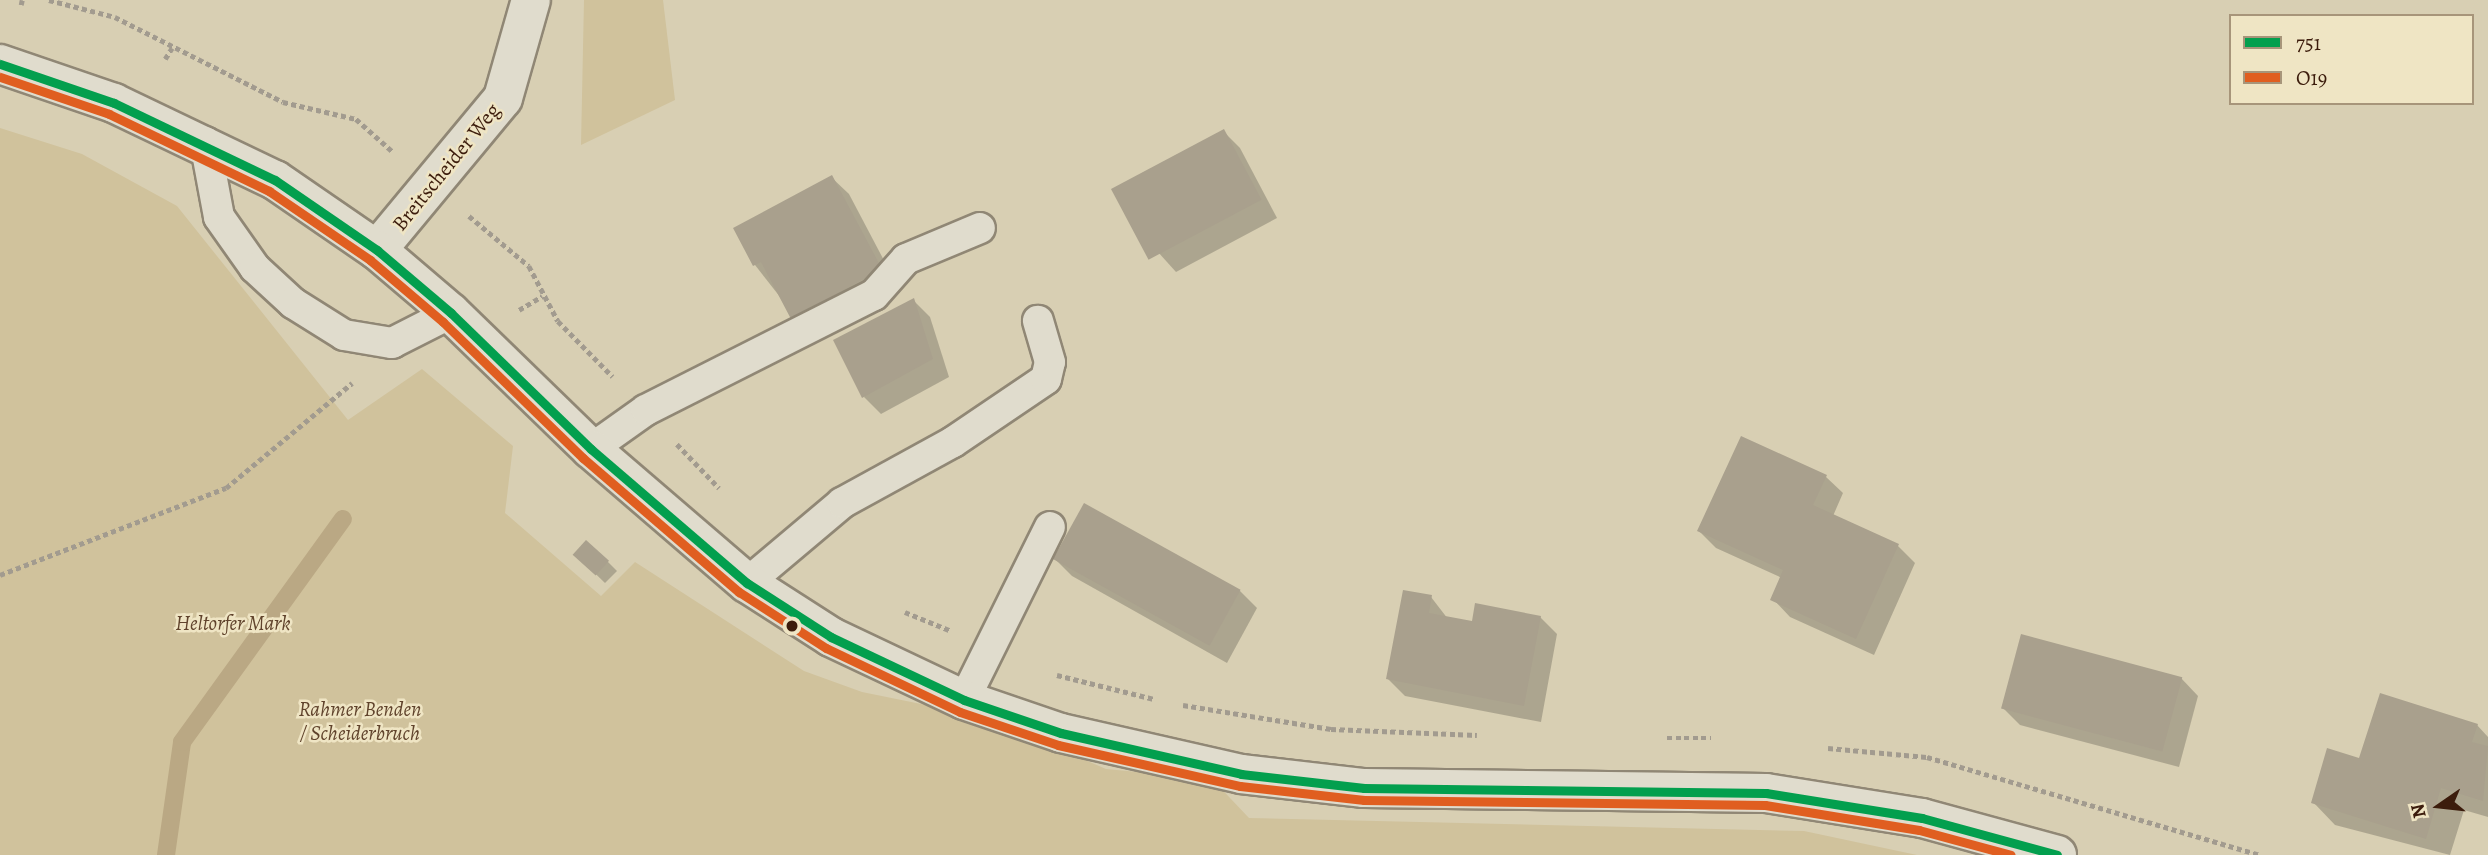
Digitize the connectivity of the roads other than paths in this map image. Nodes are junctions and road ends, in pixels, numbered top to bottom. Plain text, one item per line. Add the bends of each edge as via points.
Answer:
1 (531, 0) edge
2 (0, 64) edge
3 (205, 142) junction
4 (979, 228) dead end
5 (377, 250) junction
6 (451, 313) junction
7 (1038, 321) dead end
8 (591, 449) junction
9 (1050, 527) dead end
10 (747, 583) junction
11 (964, 700) junction
12 (2057, 855) edge

1 - 5 main road, Breitscheider Weg via 503,98
2 - 3 main road, Breitscheider Weg
3 - 5 main road, Breitscheider Weg via 275,180
3 - 6 lane via 219,217 255,268 293,303 344,335 392,343
4 - 8 lane via 906,259 874,295 646,410
5 - 6 main road, Breitscheider Weg
6 - 8 main road, Breitscheider Weg
7 - 10 lane via 1050,362 1046,379 953,442 842,503 784,547
8 - 10 main road, Breitscheider Weg
9 - 11 lane
10 - 11 main road, Breitscheider Weg via 831,637
11 - 12 main road, Breitscheider Weg via 1061,733 1241,775 1364,788 1766,793 1922,818

